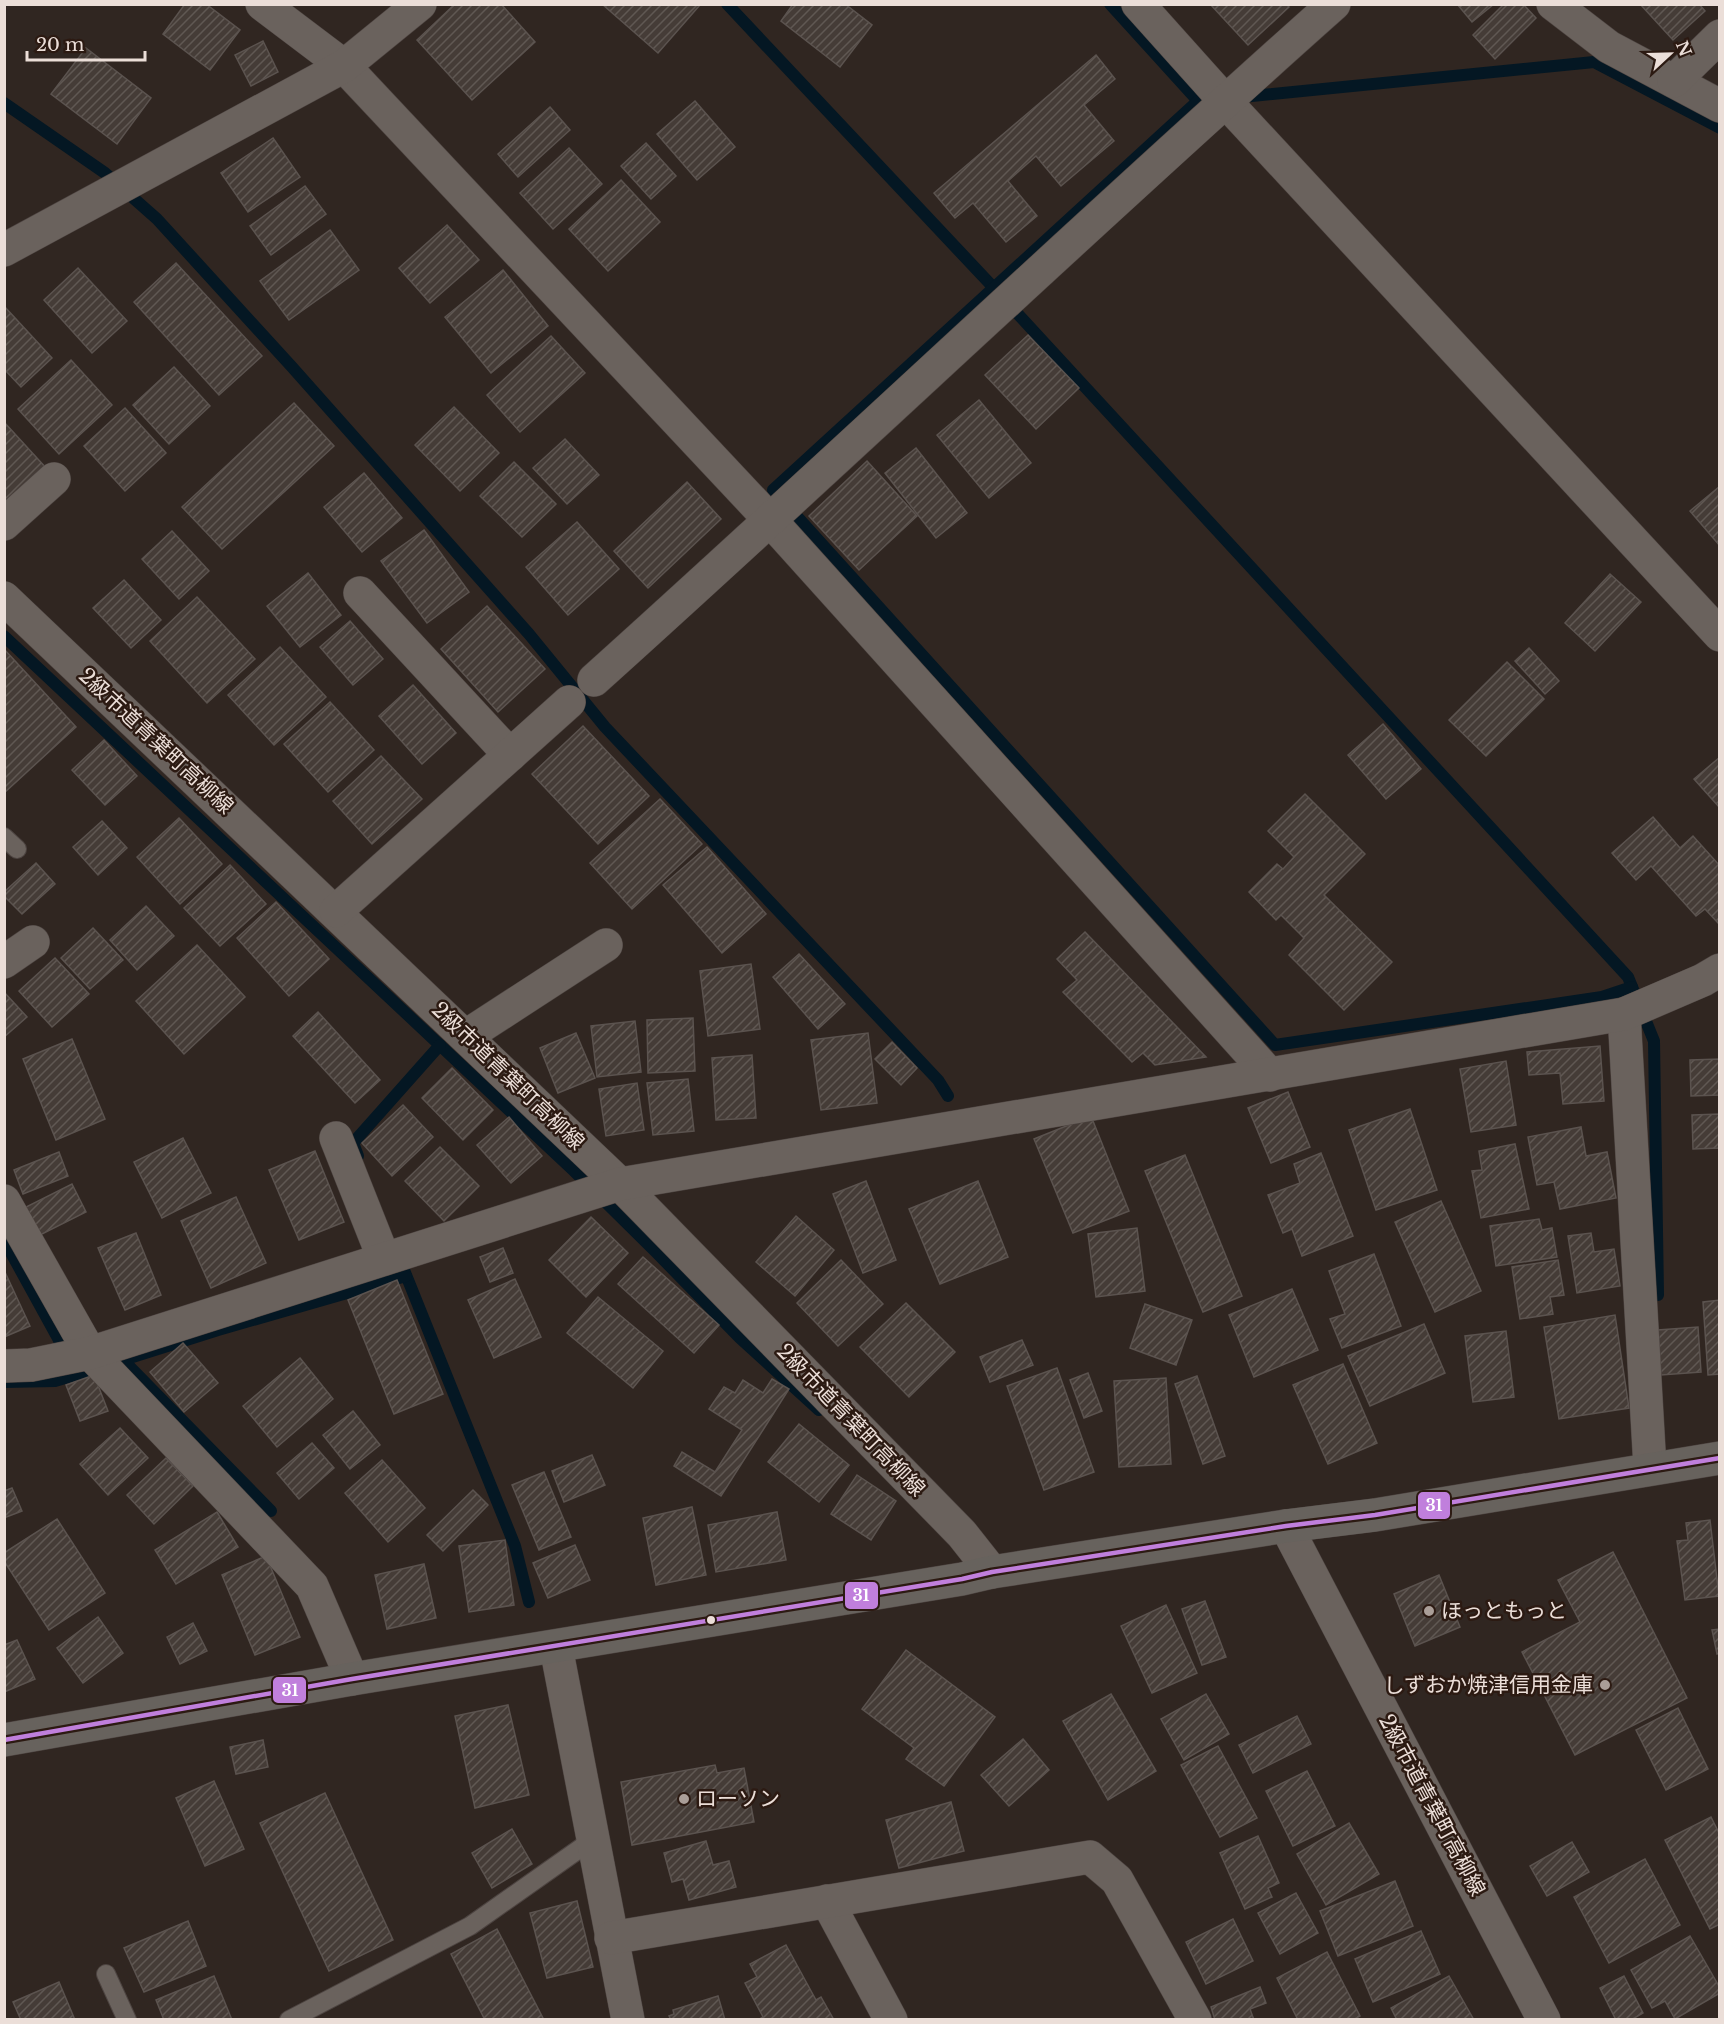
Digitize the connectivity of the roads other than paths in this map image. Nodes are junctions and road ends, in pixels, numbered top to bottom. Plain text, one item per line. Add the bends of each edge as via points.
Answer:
1 (262, 4) edge
2 (420, 4) edge
3 (1138, 4) edge
4 (1334, 4) edge
5 (1554, 4) edge
6 (1719, 36) edge
7 (344, 66) junction
8 (1674, 81) junction
9 (1225, 101) junction
10 (1719, 106) edge
11 (4, 250) edge
12 (54, 479) dead end
13 (771, 521) junction
14 (4, 524) edge
15 (360, 593) dead end
16 (4, 598) edge
17 (1719, 635) edge
18 (594, 680) dead end
19 (569, 702) dead end
20 (510, 755) junction
21 (336, 911) junction
22 (33, 942) dead end
23 (606, 945) dead end
24 (4, 962) edge
25 (1719, 970) edge
26 (1624, 1014) junction
27 (466, 1036) junction
28 (1270, 1075) junction
29 (336, 1138) dead end
30 (620, 1184) junction
31 (4, 1201) edge
32 (384, 1259) junction
33 (90, 1353) junction
34 (4, 1366) edge
35 (1719, 1458) edge
36 (1650, 1468) junction
37 (1286, 1526) junction
38 (992, 1572) junction
39 (556, 1647) junction
40 (352, 1679) junction
41 (4, 1740) edge
42 (592, 1840) junction
43 (827, 1902) junction
44 (611, 1938) junction
45 (106, 1974) dead end
46 (127, 2019) edge
47 (289, 2019) edge
48 (628, 2019) edge
49 (891, 2019) edge
50 (1195, 2019) edge
51 (1544, 2019) edge

1 - 7 street
2 - 7 street
3 - 9 street
4 - 9 street
5 - 8 street via 1609,47
6 - 8 street
7 - 11 street
7 - 13 street
8 - 10 street
9 - 13 street
9 - 17 street
12 - 14 street
13 - 18 street
13 - 28 street
15 - 20 street
16 - 21 street, 2級市道青葉町高柳線
19 - 20 street
20 - 21 street
21 - 27 street, 2級市道青葉町高柳線
22 - 24 street
23 - 27 street
25 - 26 street
26 - 28 street
26 - 36 street
27 - 30 street, 2級市道青葉町高柳線
28 - 30 street
29 - 32 street
30 - 32 street
30 - 38 street, 2級市道青葉町高柳線 via 962,1534
31 - 33 street
32 - 33 street
33 - 34 street via 31,1365
33 - 40 street via 312,1586
35 - 36 main road
36 - 37 main road via 1375,1515
37 - 38 main road
37 - 51 street, 2級市道青葉町高柳線
38 - 39 main road
39 - 40 main road
39 - 42 street
40 - 41 main road
42 - 44 street
42 - 47 lane via 470,1926
43 - 44 street
43 - 49 street
43 - 50 street via 1090,1857 1117,1880
44 - 48 street
45 - 46 lane

